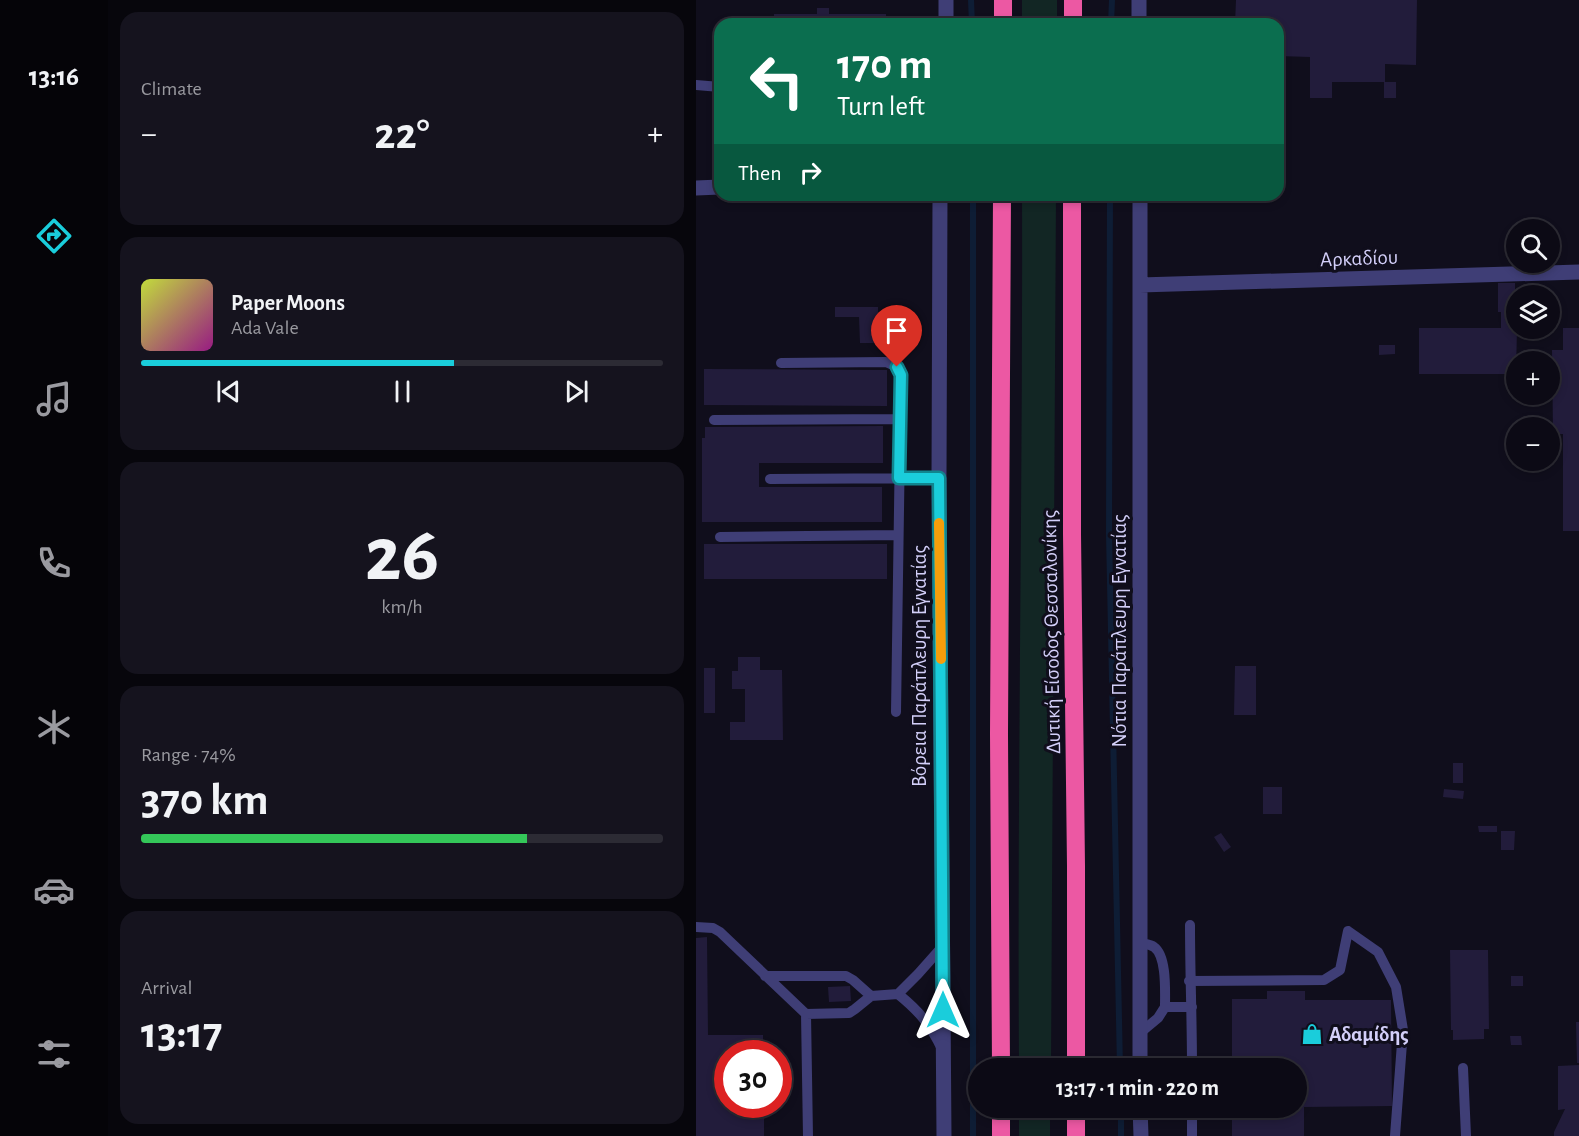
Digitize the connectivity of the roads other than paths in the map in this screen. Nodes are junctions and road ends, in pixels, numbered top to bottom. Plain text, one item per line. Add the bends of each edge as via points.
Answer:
1 (946, 0) edge
2 (1003, 0) edge
3 (1073, 0) edge
4 (1139, 0) edge
5 (946, 18) edge
6 (1003, 18) edge
7 (1072, 18) edge
8 (1139, 18) edge
9 (696, 85) edge
10 (714, 86) edge
11 (714, 187) edge
12 (696, 188) edge
13 (940, 201) edge
14 (1002, 201) edge
15 (1072, 201) edge
16 (1140, 201) edge
17 (1579, 272) edge
18 (1140, 285) junction
19 (781, 363) dead end
20 (900, 419) junction
21 (714, 420) dead end
22 (899, 478) junction
23 (939, 478) junction
24 (770, 479) dead end
25 (898, 535) junction
26 (720, 537) dead end
27 (896, 712) dead end
28 (1190, 925) dead end
29 (696, 927) edge
30 (1140, 942) junction
31 (942, 946) junction
32 (765, 976) junction
33 (1190, 981) junction
34 (898, 994) junction
35 (871, 996) junction
36 (1165, 1007) junction
37 (1192, 1008) junction
38 (806, 1014) junction
39 (1140, 1033) junction
40 (943, 1052) junction
41 (1001, 1058) edge
42 (1076, 1058) edge
43 (1140, 1058) edge
44 (1192, 1058) edge
45 (1463, 1068) dead end
46 (1001, 1118) edge
47 (1076, 1118) edge
48 (1140, 1118) edge
49 (1192, 1118) edge
50 (808, 1136) edge
51 (944, 1136) edge
52 (1001, 1136) edge
53 (1076, 1136) edge
54 (1141, 1136) edge
55 (1192, 1136) edge
56 (1395, 1136) edge
57 (1466, 1136) edge

1 - 5 street
2 - 6 highway
3 - 7 highway
4 - 8 street
9 - 10 lane
11 - 12 street
13 - 23 street, Βόρεια Παράπλευρη Εγνατίας
14 - 41 highway
15 - 42 highway, Δυτική Είσοδος Θεσσαλονίκης
16 - 18 street, Νότια Παράπλευρη Εγνατίας
17 - 18 street, Αρκαδίου
18 - 30 street, Νότια Παράπλευρη Εγνατίας
19 - 20 lane via 886,362 897,367 901,375
20 - 21 lane
20 - 22 lane
22 - 23 lane
22 - 24 lane
22 - 25 lane
23 - 31 street, Βόρεια Παράπλευρη Εγνατίας
25 - 26 lane
25 - 27 lane
28 - 33 lane
29 - 32 lane via 717,929
30 - 36 lane via 1154,946 1161,957
30 - 39 street, Νότια Παράπλευρη Εγνατίας
31 - 34 lane
31 - 40 street, Βόρεια Παράπλευρη Εγνατίας
32 - 35 lane via 846,976
32 - 38 lane
33 - 37 lane
33 - 56 lane via 1324,981 1340,970 1348,931 1378,952 1396,987 1403,1030
34 - 35 lane
34 - 40 lane via 933,1030
35 - 38 lane via 849,1013
36 - 37 lane
36 - 39 lane
37 - 44 lane
38 - 50 lane
39 - 43 street, Νότια Παράπλευρη Εγνατίας
40 - 51 street, Βόρεια Παράπλευρη Εγνατίας
45 - 57 lane
46 - 52 highway
47 - 53 highway
48 - 54 street
49 - 55 lane

